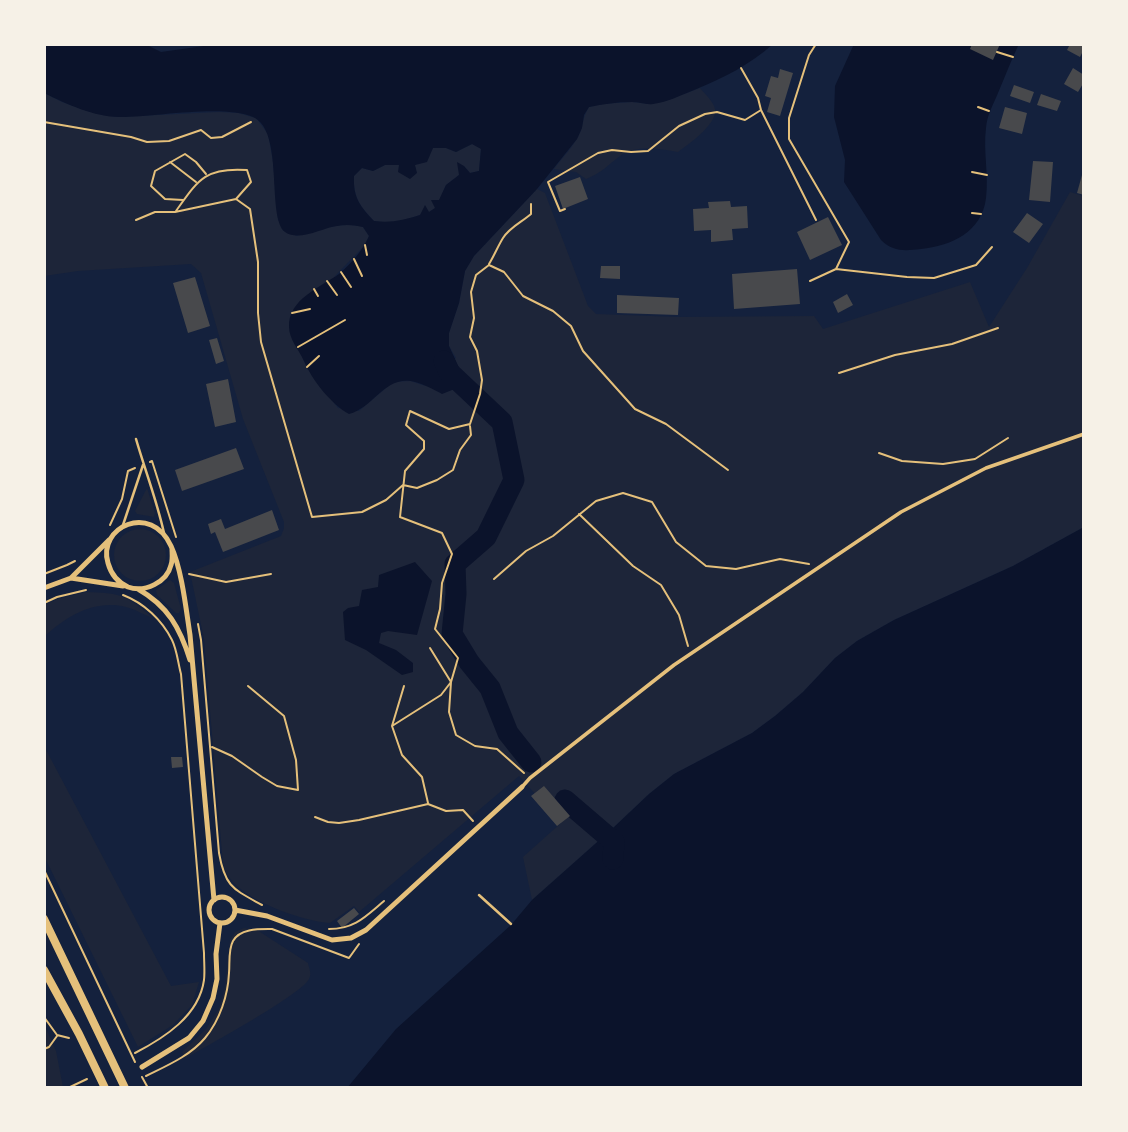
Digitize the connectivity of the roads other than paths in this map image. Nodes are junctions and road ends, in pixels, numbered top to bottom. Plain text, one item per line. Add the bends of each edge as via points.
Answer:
1 (1084, 434) edge
2 (136, 439) dead end
3 (143, 464) junction
4 (121, 528) junction
5 (164, 533) junction
6 (113, 535) junction
7 (172, 549) junction
8 (71, 578) junction
9 (128, 587) junction
10 (44, 588) edge
11 (138, 589) junction
12 (194, 672) junction
13 (522, 787) joint
14 (479, 895) dead end
15 (214, 900) junction
16 (235, 910) junction
17 (44, 919) edge
18 (220, 923) junction
19 (511, 925) dead end
20 (44, 970) edge
21 (139, 1066) road end
22 (105, 1088) edge
23 (125, 1088) edge

1 - 13 street via 986,468 901,512 674,665
2 - 3 lane
3 - 4 lane
3 - 5 lane
4 - 5 street via 136,522 151,524
4 - 6 street
5 - 7 street
6 - 8 street
6 - 9 street via 106,557 116,579
7 - 11 street via 164,579
7 - 12 street via 184,595
8 - 9 street
8 - 10 street
9 - 11 street
11 - 12 street via 154,598 173,619
12 - 15 street
13 - 16 street via 366,930 351,937 332,940 267,916
14 - 19 lane
15 - 16 street via 228,898
15 - 18 street via 210,914
16 - 18 street via 230,920
17 - 23 main road
18 - 21 street via 217,979 203,1021 189,1038
20 - 22 main road via 74,1036

